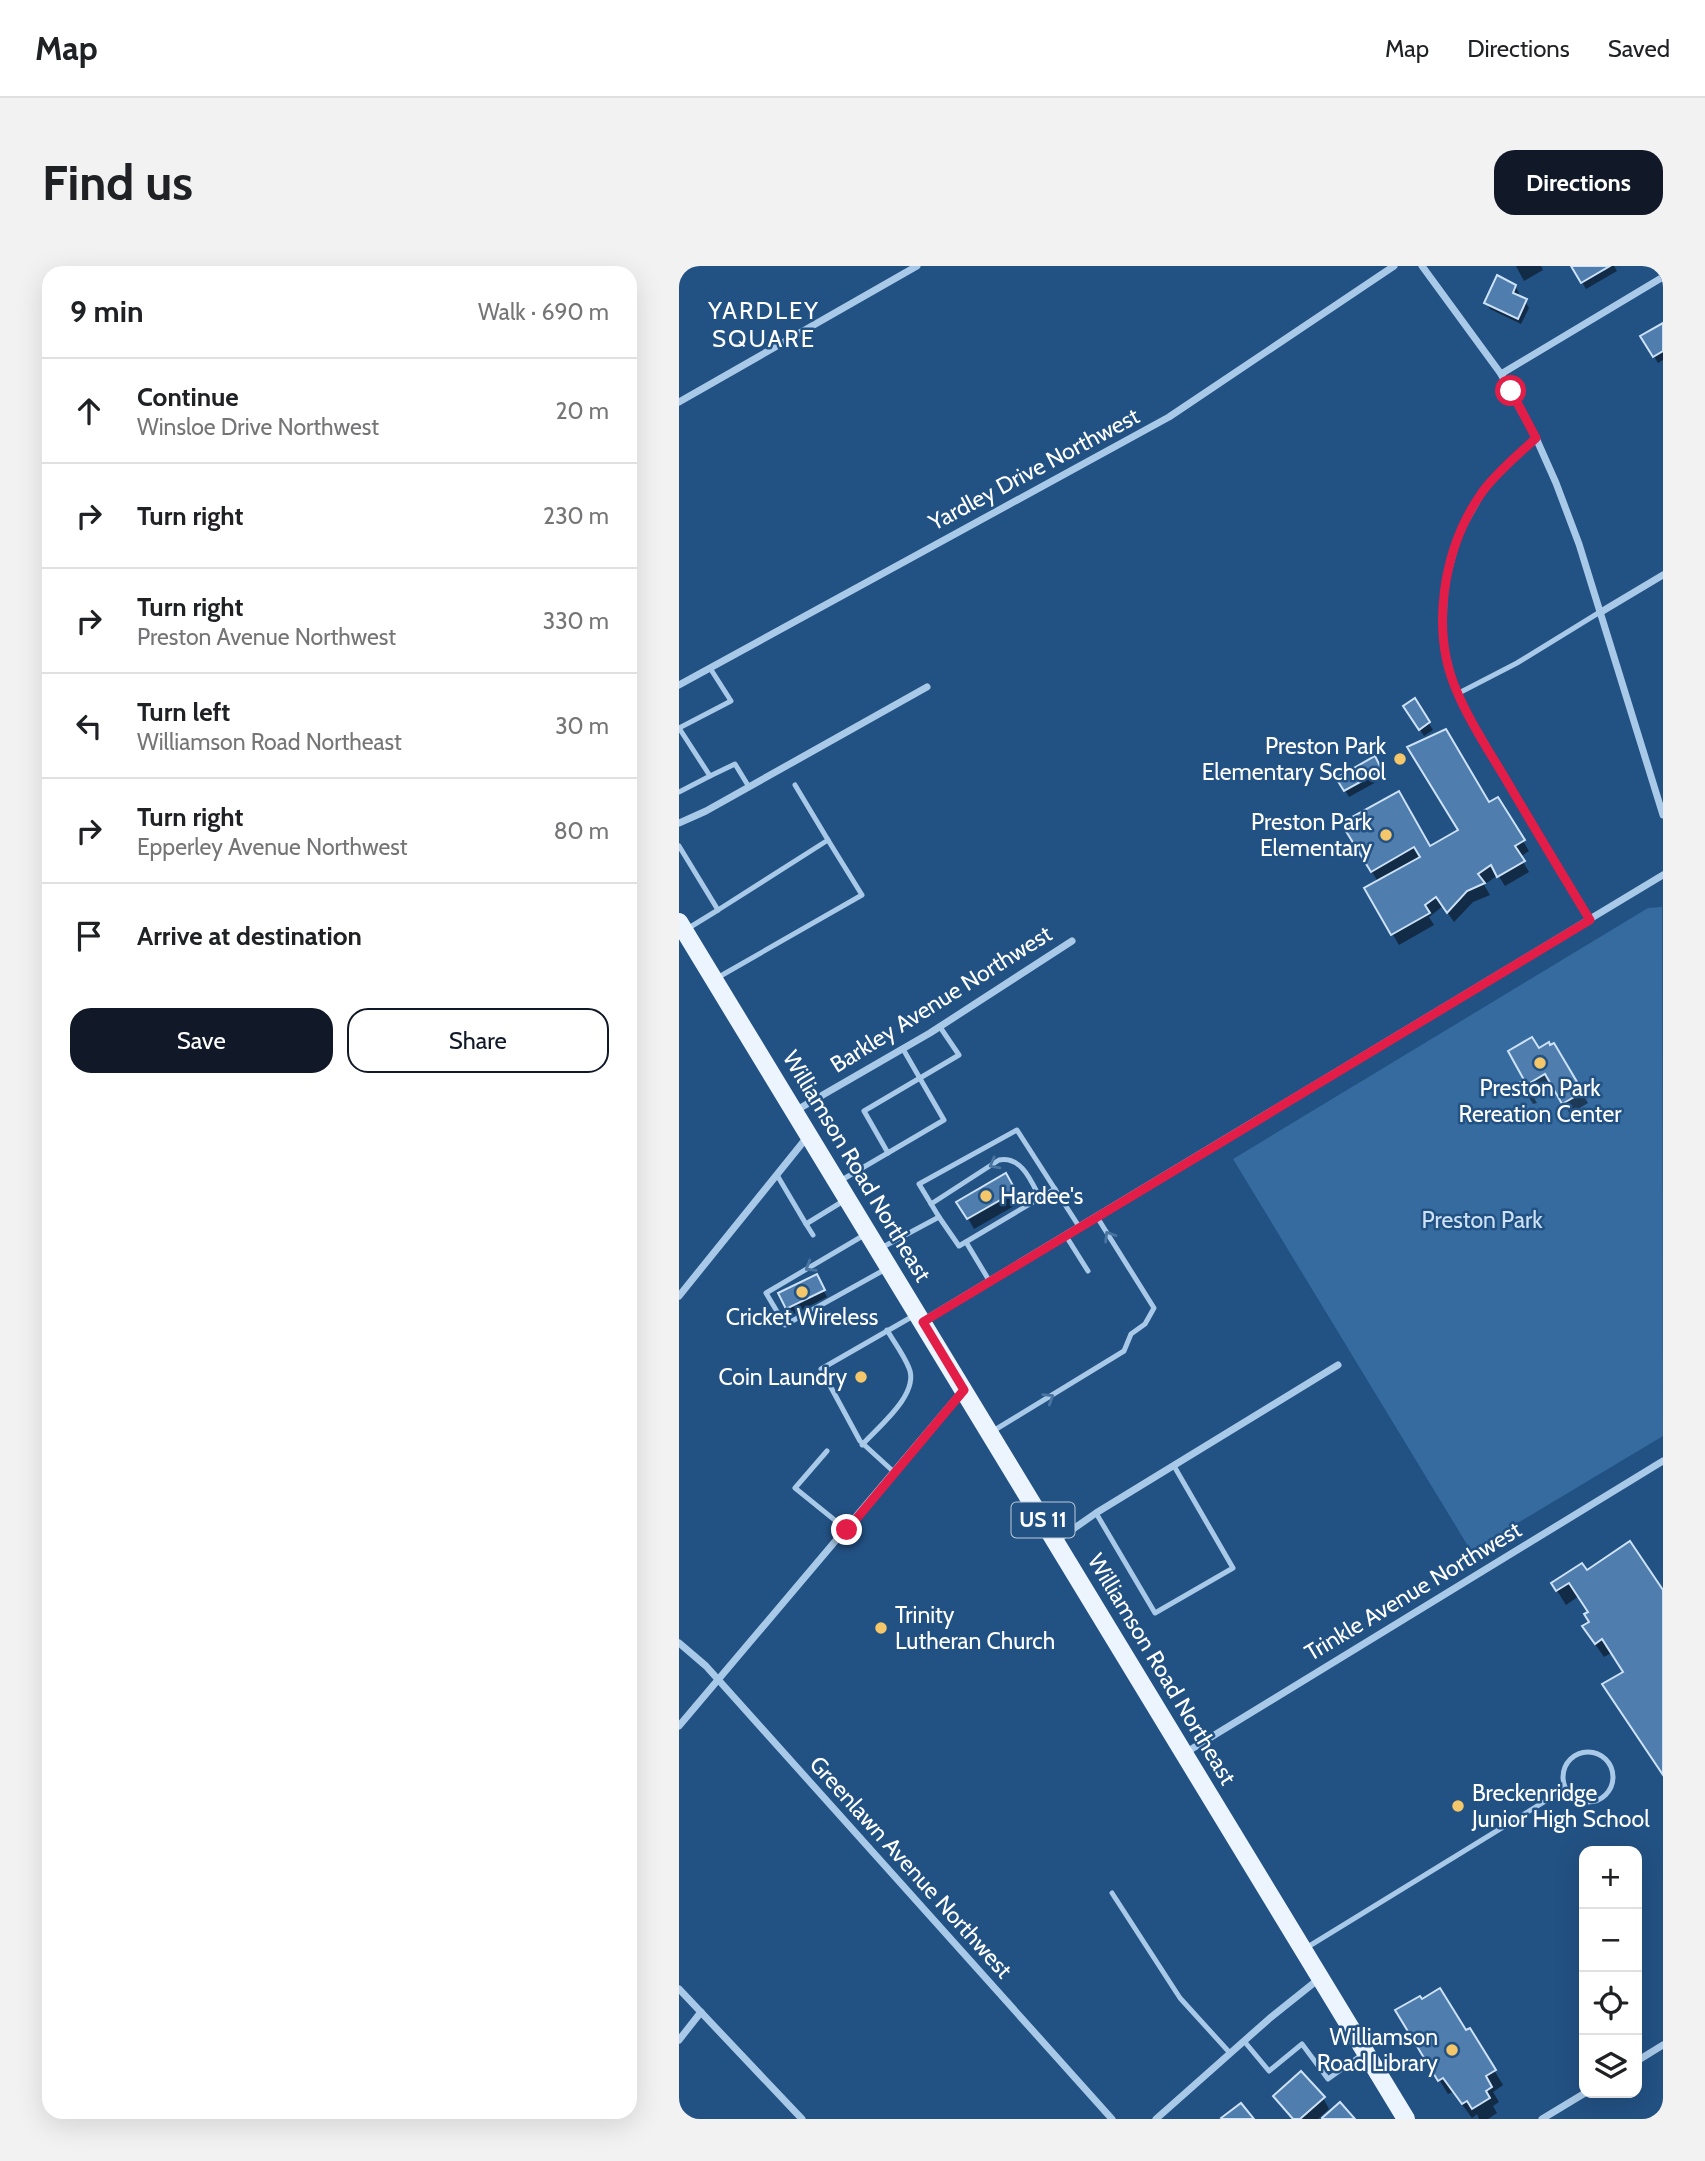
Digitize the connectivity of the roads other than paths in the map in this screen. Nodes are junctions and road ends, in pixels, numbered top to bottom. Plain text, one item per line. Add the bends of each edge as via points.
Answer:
1 (917, 266) edge
2 (1394, 266) edge
3 (1422, 266) edge
4 (1663, 277) edge
5 (1501, 374) junction
6 (679, 402) edge
7 (1536, 438) junction
8 (1663, 575) edge
9 (1601, 612) junction
10 (710, 668) junction
11 (679, 685) edge
12 (927, 687) dead end
13 (1457, 694) junction
14 (679, 728) edge
15 (710, 776) junction
16 (795, 785) dead end
17 (748, 787) junction
18 (679, 792) edge
19 (1663, 815) edge
20 (679, 823) edge
21 (828, 840) junction
22 (679, 846) edge
23 (1663, 875) edge
24 (718, 910) junction
25 (1590, 920) junction
26 (685, 935) edge
27 (1072, 941) dead end
28 (714, 980) junction
29 (940, 1027) junction
30 (904, 1049) junction
31 (920, 1077) junction
32 (795, 1111) junction
33 (809, 1135) junction
34 (888, 1153) junction
35 (777, 1175) junction
36 (838, 1182) junction
37 (1055, 1189) junction
38 (1040, 1198) junction
39 (848, 1199) junction
40 (931, 1203) junction
41 (939, 1217) junction
42 (1097, 1217) junction
43 (806, 1224) junction
44 (1080, 1227) junction
45 (869, 1233) junction
46 (813, 1235) dead end
47 (1066, 1236) junction
48 (966, 1242) junction
49 (879, 1250) junction
50 (889, 1267) junction
51 (1088, 1271) dead end
52 (989, 1282) junction
53 (679, 1296) edge
54 (920, 1317) junction
55 (887, 1330) junction
56 (1338, 1366) dead end
57 (964, 1390) junction
58 (990, 1433) junction
59 (862, 1445) junction
60 (827, 1451) dead end
61 (1663, 1461) edge
62 (1174, 1466) junction
63 (895, 1473) junction
64 (1096, 1513) junction
65 (847, 1530) junction
66 (1056, 1542) junction
67 (679, 1643) edge
68 (717, 1680) junction
69 (679, 1726) edge
70 (1184, 1753) junction
71 (1565, 1789) junction
72 (1112, 1893) dead end
73 (1304, 1949) junction
74 (1320, 1977) junction
75 (679, 1989) edge
76 (701, 2012) junction
77 (679, 2040) edge
78 (1244, 2040) junction
79 (1663, 2045) edge
80 (1365, 2052) junction
81 (1230, 2053) junction
82 (1642, 2058) edge
83 (1579, 2097) edge
84 (803, 2119) edge
85 (1112, 2119) edge
86 (1156, 2119) edge
87 (1406, 2119) edge
88 (1542, 2119) edge

1 - 6 street
2 - 10 street, Yardley Drive Northwest via 1169,417
3 - 5 street
4 - 5 street
5 - 7 street
7 - 9 street via 1580,544
7 - 13 lane via 1485,489 1450,561 1443,631
8 - 9 street
9 - 13 lane
9 - 19 street
10 - 11 street, Yardley Drive Northwest
10 - 14 lane via 731,701
12 - 17 street
13 - 25 lane
14 - 15 lane
15 - 17 lane via 735,764
15 - 18 lane
16 - 21 lane
17 - 20 street
21 - 24 lane
21 - 28 lane via 862,895
22 - 24 lane
23 - 25 street
24 - 26 lane
25 - 42 street
26 - 28 main road, Williamson Road Northeast / US 11
27 - 29 street, Barkley Avenue Northwest
28 - 32 main road, Williamson Road Northeast / US 11
29 - 30 street, Barkley Avenue Northwest
29 - 31 lane via 959,1055
30 - 31 lane
30 - 32 street, Barkley Avenue Northwest
31 - 34 lane via 864,1111
31 - 34 lane via 944,1120
32 - 33 main road, Williamson Road Northeast / US 11
33 - 35 street
33 - 36 main road, Williamson Road Northeast / US 11
34 - 36 lane
35 - 43 lane
35 - 53 street
36 - 39 main road, Williamson Road Northeast / US 11
37 - 38 lane
37 - 40 lane via 1017,1130 919,1184
37 - 44 lane
38 -> 40 lane via 1022,1167 1005,1158
38 - 48 lane
39 - 43 lane
39 - 45 main road, Williamson Road Northeast / US 11
40 - 41 lane
41 - 48 lane via 958,1246
41 - 49 lane
42 - 44 street
58 -> 42 lane via 1125,1351 1131,1334 1145,1324 1154,1308
43 - 46 lane
44 - 47 street
45 - 49 main road, Williamson Road Northeast / US 11
45 -> 50 lane via 766,1293 785,1325
47 - 51 lane
47 - 52 street
48 - 52 lane
49 - 50 main road, Williamson Road Northeast / US 11
50 - 54 main road, Williamson Road Northeast / US 11
52 - 54 street
54 - 55 lane
54 - 57 main road, Williamson Road Northeast / US 11
55 - 59 lane via 911,1370 911,1383 907,1396
55 - 59 lane via 821,1369
56 - 62 street
57 - 58 main road, Williamson Road Northeast / US 11
57 - 63 street
58 - 66 main road, Williamson Road Northeast / US 11
59 - 63 lane
60 - 65 lane via 795,1488
61 - 70 street, Trinkle Avenue Northwest
62 - 64 street
62 - 64 lane via 1233,1568 1155,1613
63 - 65 street
64 - 66 street
65 - 68 street
66 - 70 main road, Williamson Road Northeast / US 11
67 - 68 street, Greenlawn Avenue Northwest
68 - 69 street
68 - 85 street, Greenlawn Avenue Northwest
70 - 73 main road, Williamson Road Northeast / US 11
71 - 71 lane via 1564,1770 1576,1755 1593,1752 1610,1761 1614,1780 1604,1797 1583,1802
71 - 73 lane
72 - 81 lane via 1180,1998
73 - 74 main road, Williamson Road Northeast / US 11
74 - 78 street
74 - 80 main road, Williamson Road Northeast / US 11
75 - 76 street
76 - 77 street
76 - 84 street
78 - 80 lane via 1269,2071 1302,2044 1328,2079
78 - 81 street
79 - 82 street
80 - 87 main road, Williamson Road Northeast / US 11
81 - 86 street
83 - 88 street

